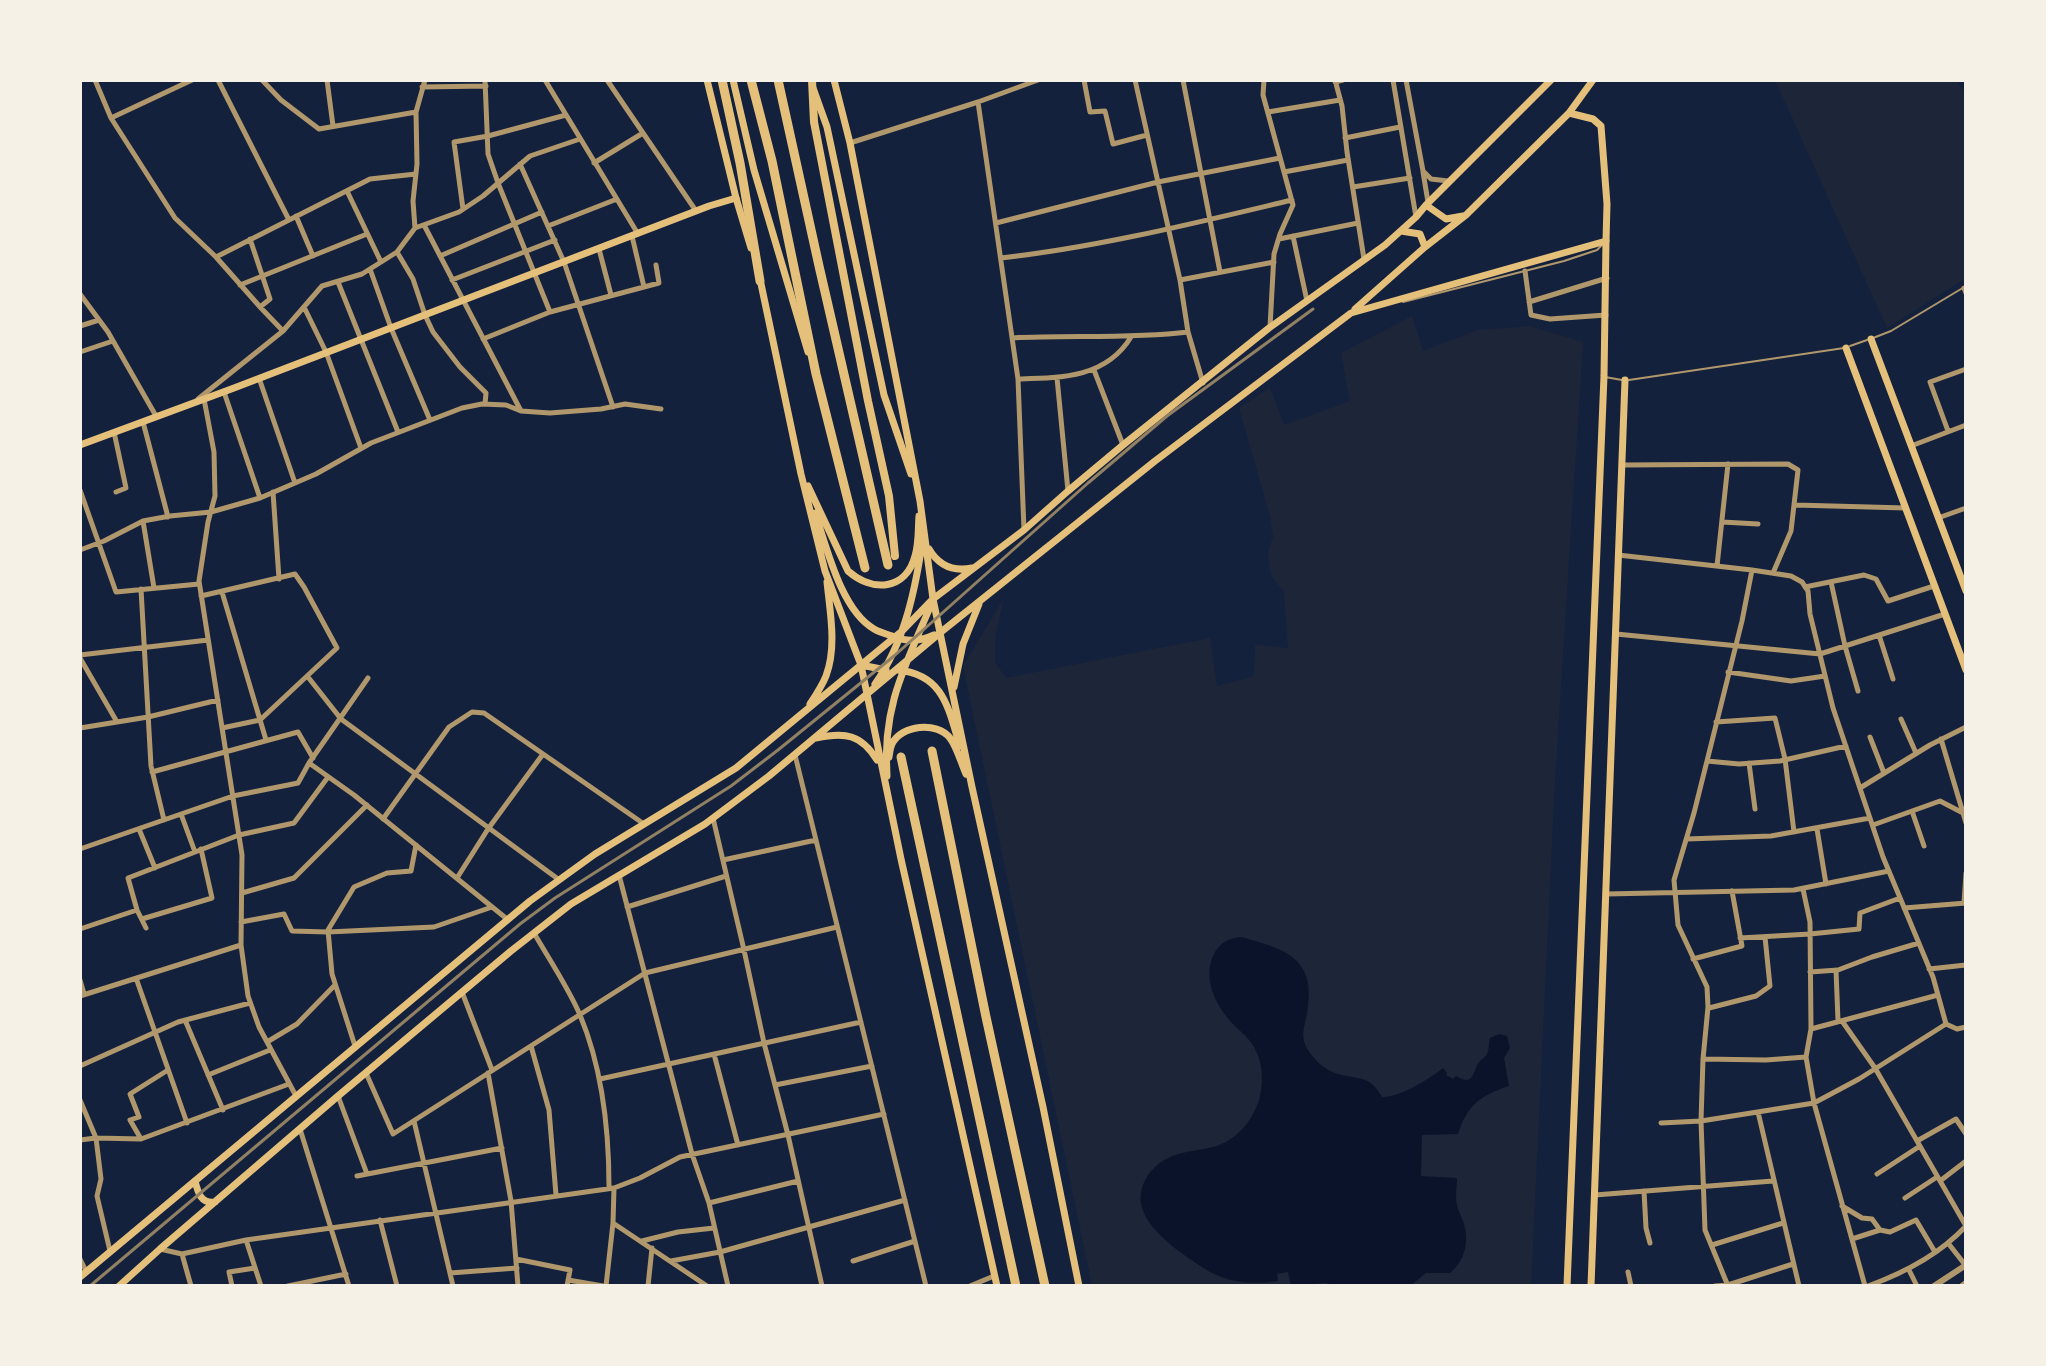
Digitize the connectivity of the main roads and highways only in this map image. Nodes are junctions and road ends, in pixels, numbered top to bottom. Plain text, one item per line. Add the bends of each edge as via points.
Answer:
1 (707, 80) edge
2 (722, 80) edge
3 (733, 80) edge
4 (751, 80) edge
5 (778, 80) edge
6 (811, 80) edge
7 (834, 80) edge
8 (1551, 80) edge
9 (1593, 80) edge
10 (1569, 113) junction
11 (736, 198) junction
12 (1427, 204) junction
13 (1466, 215) junction
14 (1401, 231) junction
15 (1606, 241) junction
16 (1425, 247) junction
17 (760, 281) junction
18 (1351, 313) junction
19 (1871, 339) road end
20 (1846, 348) road end
21 (816, 374) junction
22 (1625, 380) road end
23 (80, 445) edge
24 (801, 474) junction
25 (920, 501) junction
26 (926, 543) junction
27 (895, 556) dead end
28 (888, 565) dead end
29 (865, 568) dead end
30 (974, 568) junction
31 (825, 571) junction
32 (1966, 591) edge
33 (933, 599) junction
34 (981, 599) junction
35 (941, 632) junction
36 (898, 636) junction
37 (915, 640) junction
38 (861, 665) junction
39 (901, 668) junction
40 (885, 670) junction
41 (1966, 670) edge
42 (953, 693) junction
43 (867, 695) junction
44 (805, 711) junction
45 (814, 738) junction
46 (932, 751) dead end
47 (901, 757) dead end
48 (881, 768) junction
49 (972, 787) junction
50 (889, 805) junction
51 (195, 1181) junction
52 (215, 1202) junction
53 (83, 1274) edge
54 (119, 1286) edge
55 (997, 1286) edge
56 (1016, 1286) edge
57 (1045, 1286) edge
58 (1079, 1286) edge
59 (1567, 1286) edge
60 (1591, 1286) edge

1 - 11 main road
2 - 17 highway
3 - 21 main road via 762,198
4 - 21 highway
5 - 28 highway
6 - 25 main road via 827,127 884,395
6 - 27 highway via 816,134 889,496
7 - 25 main road
8 - 12 main road
9 - 10 main road
10 - 13 main road
10 - 15 main road via 1601,126
11 - 17 main road
11 - 23 main road
12 - 13 main road via 1446,219
12 - 14 main road
13 - 16 main road
14 - 16 main road via 1420,234
14 - 30 main road via 1269,328
15 - 18 main road
15 - 59 main road
16 - 18 main road
17 - 24 main road
18 - 34 main road
19 - 32 main road
20 - 41 main road
21 - 29 highway
22 - 60 main road
24 - 25 main road via 848,571 870,585 897,581 915,558
24 - 31 main road
24 - 36 main road via 852,610 874,629
25 - 26 main road
25 - 36 main road via 923,538 914,591
26 - 30 main road via 949,568
26 - 33 main road
30 - 33 main road
31 - 38 main road
31 - 44 main road via 830,655 827,674
33 - 35 main road
33 - 36 main road
33 - 37 main road
34 - 35 main road
34 - 42 main road via 963,644
35 - 37 main road
35 - 39 main road
35 - 42 main road
36 - 37 main road
36 - 38 main road
36 - 40 main road
37 - 39 main road
38 - 40 main road
38 - 43 main road
38 - 44 main road
39 - 40 main road
39 - 43 main road
39 - 49 main road via 932,682 942,694
39 - 50 main road via 888,722
40 - 43 main road
42 - 49 main road
43 - 45 main road
43 - 48 main road
44 - 51 main road via 736,768 558,879
45 - 48 main road via 850,736 868,747
45 - 52 main road via 713,818 534,932
46 - 57 highway
47 - 56 highway
48 - 50 main road
49 - 50 main road via 949,737 938,729 917,727 893,741
49 - 58 main road
50 - 55 main road
51 - 52 main road via 203,1199
51 - 53 main road
52 - 54 main road

